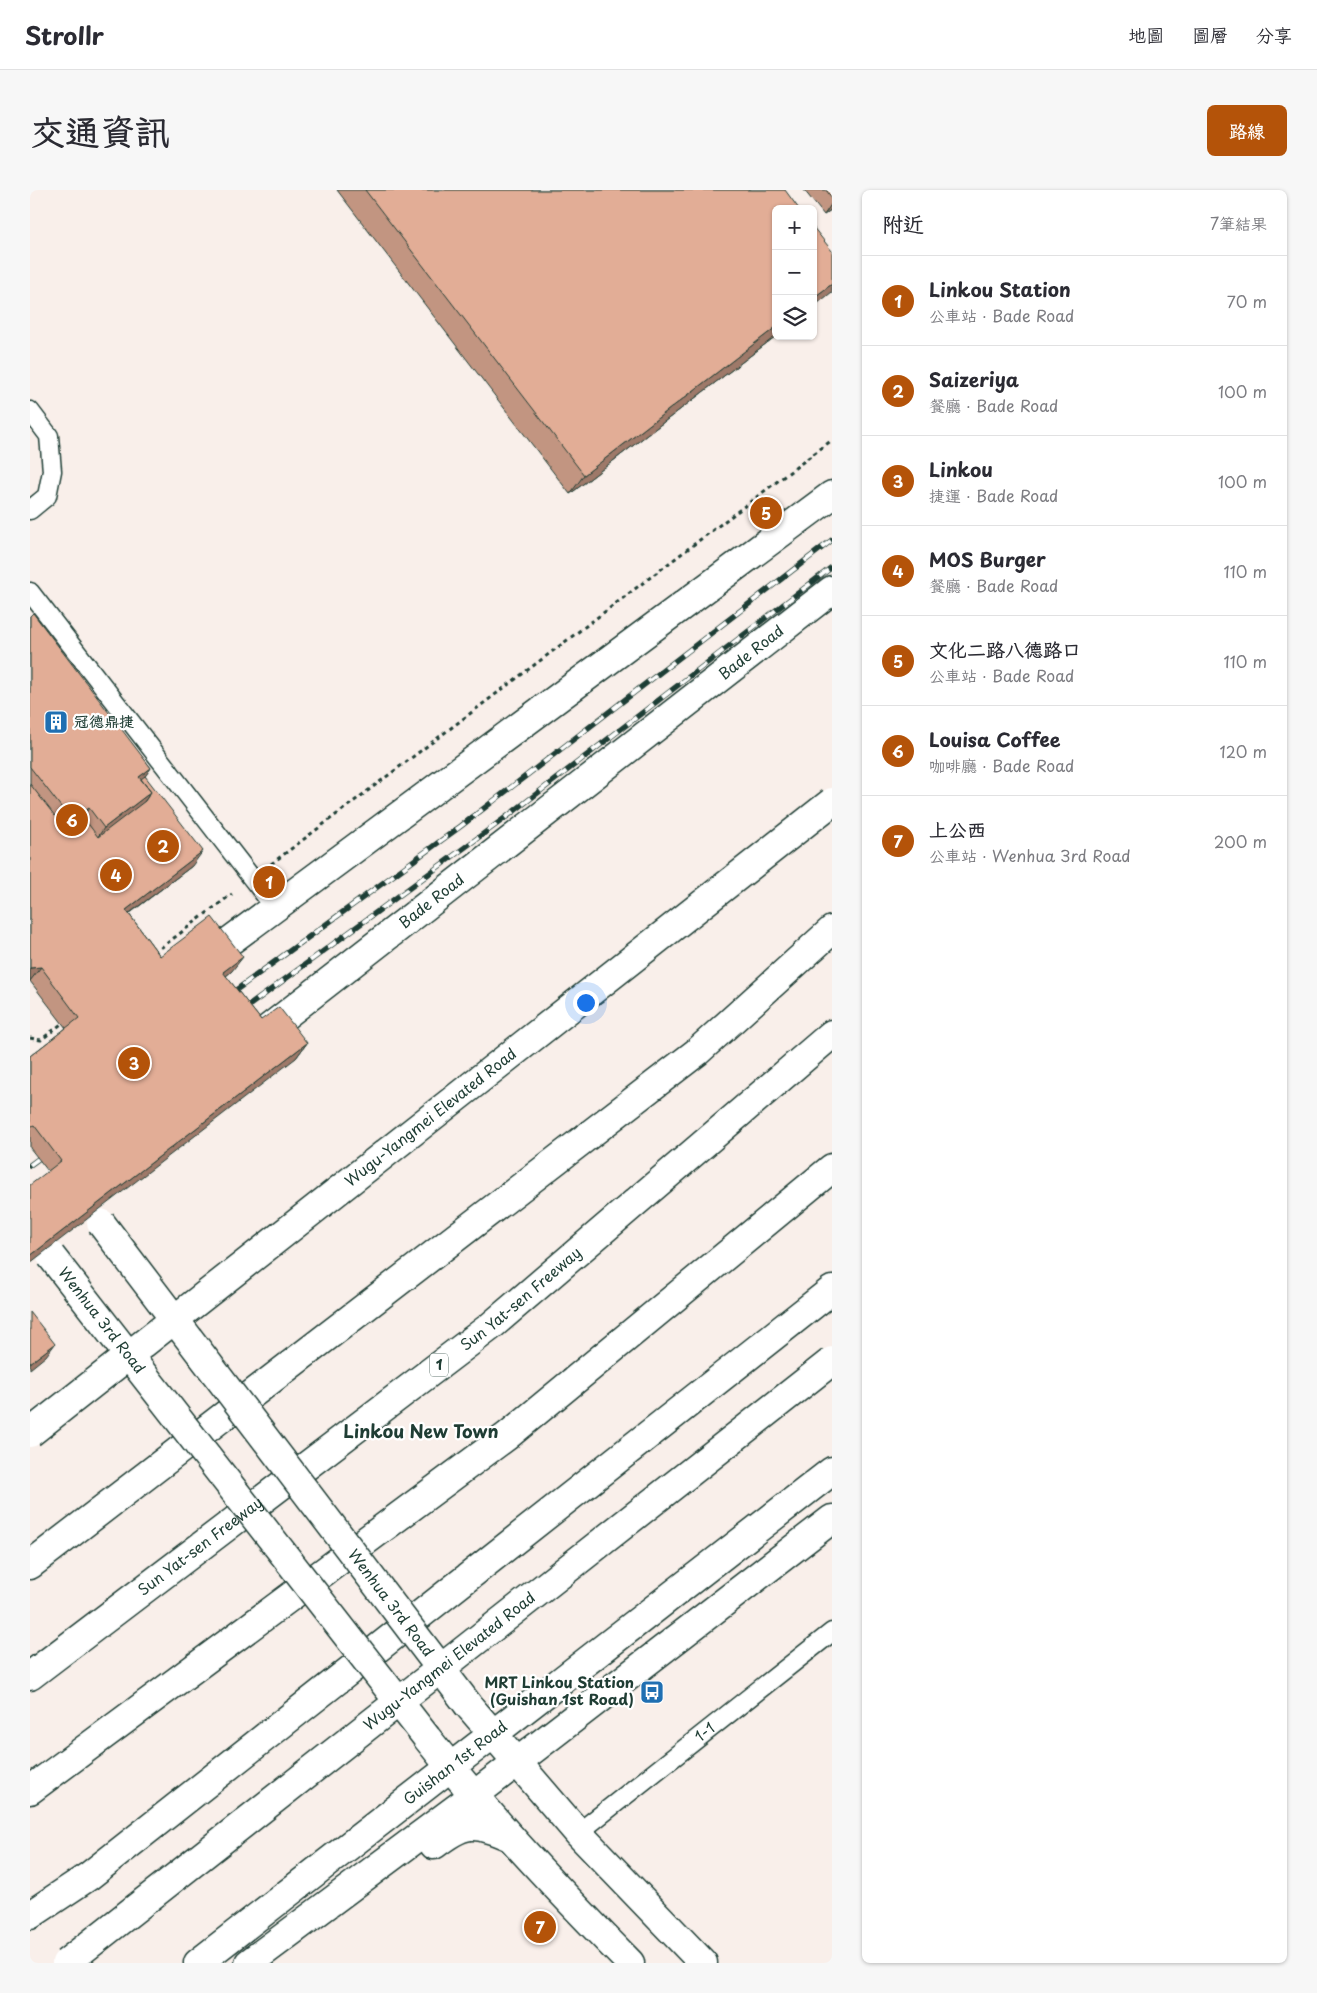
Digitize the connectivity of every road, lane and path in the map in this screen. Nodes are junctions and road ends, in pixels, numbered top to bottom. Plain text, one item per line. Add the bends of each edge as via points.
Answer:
1 (30, 412) edge
2 (832, 440) edge
3 (832, 495) edge
4 (30, 510) edge
5 (832, 590) edge
6 (30, 592) edge
7 (832, 802) edge
8 (252, 878) junction
9 (275, 908) junction
10 (832, 930) edge
11 (832, 950) edge
12 (150, 956) edge
13 (180, 978) edge
14 (768, 990) junction
15 (72, 1016) edge
16 (832, 1034) edge
17 (30, 1038) edge
18 (237, 1052) edge
19 (832, 1168) edge
20 (94, 1212) edge
21 (35, 1232) edge
22 (832, 1290) edge
23 (832, 1361) edge
24 (30, 1433) edge
25 (832, 1471) edge
26 (832, 1520) edge
27 (30, 1565) edge
28 (832, 1632) edge
29 (30, 1676) edge
30 (492, 1734) junction
31 (516, 1763) junction
32 (450, 1767) junction
33 (30, 1790) edge
34 (473, 1796) junction
35 (578, 1833) junction
36 (510, 1837) junction
37 (30, 1915) edge
38 (66, 1963) edge
39 (198, 1963) edge
40 (249, 1963) edge
41 (277, 1963) edge
42 (630, 1963) edge
43 (703, 1963) edge

1 - 4 lane via 49,436 52,471 47,496
2 - 8 path
3 - 9 main road
5 - 18 main road, Bade Road
6 - 8 lane
7 - 24 main road, Wugu-Yangmei Elevated Road, bridge
8 - 9 lane
8 - 12 path
9 - 13 main road
10 - 14 main road
11 - 14 main road
14 - 27 main road via 697,1052
15 - 17 path via 41,1040
16 - 29 main road, Sun Yat-sen Freeway / 1 via 491,1326
19 - 33 main road via 507,1436
20 - 30 main road, Wenhua 3rd Road, bridge
21 - 32 main road, Wenhua 3rd Road, bridge
22 - 37 main road via 89,1876
23 - 38 main road, Wugu-Yangmei Elevated Road, bridge
25 - 30 main road, Guishan 1st Road
26 - 31 main road
28 - 35 lane, 1-1
30 - 31 main road, Wenhua 3rd Road
30 - 32 main road, Guishan 1st Road
31 - 34 main road
31 - 35 main road, Wenhua 3rd Road
32 - 34 main road, Wenhua 3rd Road
32 - 39 main road, Guishan 1st Road
34 - 36 main road, Wenhua 3rd Road
34 - 40 main road
35 - 43 main road, Wenhua 3rd Road
36 - 41 main road via 491,1828 468,1824 452,1831
36 - 42 main road, Wenhua 3rd Road

